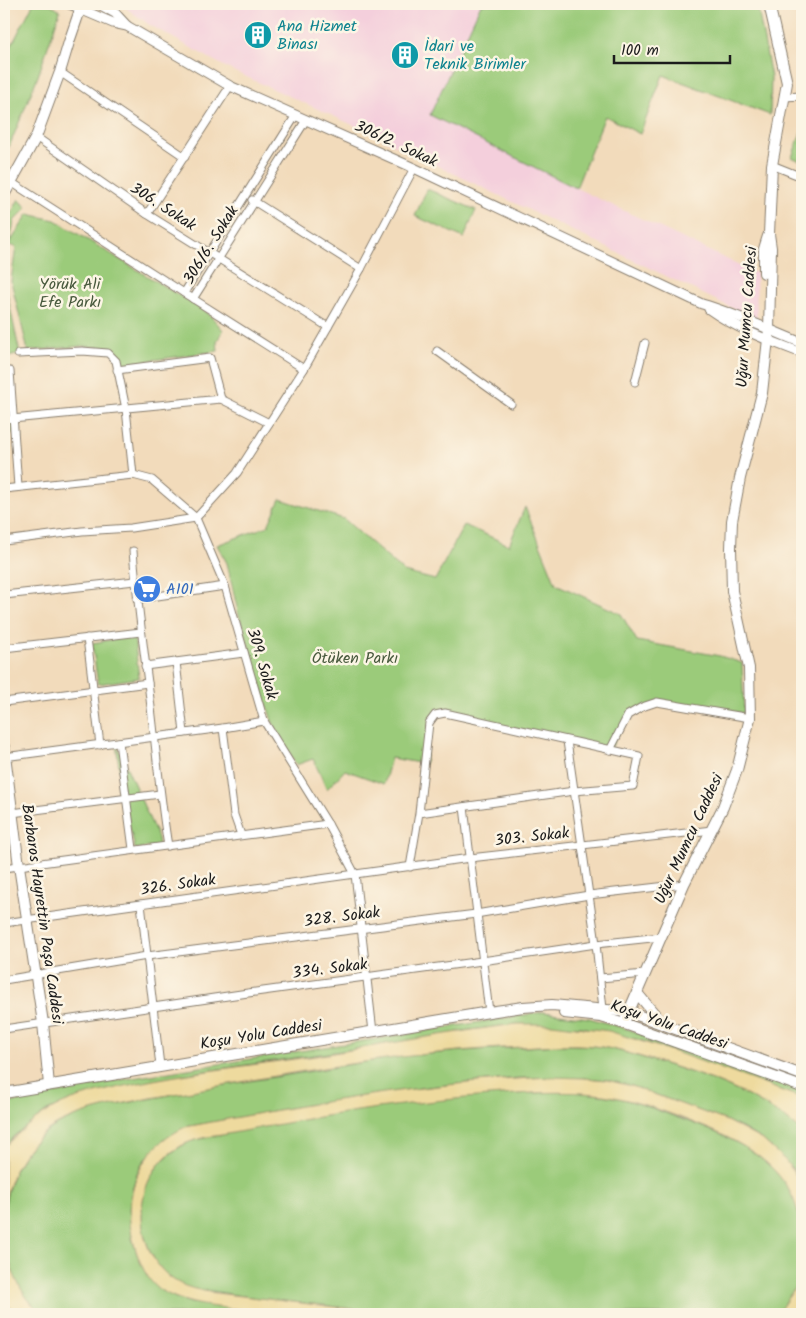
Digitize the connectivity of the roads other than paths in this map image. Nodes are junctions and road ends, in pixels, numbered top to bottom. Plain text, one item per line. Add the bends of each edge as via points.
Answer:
1 (66, 4) edge
2 (99, 4) edge
3 (769, 4) edge
4 (81, 6) edge
5 (127, 26) junction
6 (60, 72) junction
7 (230, 86) junction
8 (802, 96) edge
9 (784, 97) junction
10 (296, 115) junction
11 (306, 120) junction
12 (36, 137) junction
13 (185, 157) junction
14 (772, 165) junction
15 (414, 168) junction
16 (802, 177) edge
17 (11, 182) junction
18 (4, 195) edge
19 (246, 196) junction
20 (255, 202) junction
21 (147, 214) junction
22 (210, 254) junction
23 (218, 260) junction
24 (361, 269) junction
25 (184, 293) junction
26 (193, 299) junction
27 (328, 327) junction
28 (766, 334) junction
29 (802, 342) edge
30 (645, 343) dead end
31 (437, 351) dead end
32 (802, 353) edge
33 (18, 354) dead end
34 (304, 369) junction
35 (117, 370) junction
36 (10, 371) dead end
37 (635, 382) dead end
38 (221, 399) junction
39 (511, 404) dead end
40 (126, 409) junction
41 (12, 419) junction
42 (269, 423) junction
43 (133, 474) junction
44 (18, 487) junction
45 (4, 489) edge
46 (196, 518) junction
47 (4, 541) edge
48 (133, 551) dead end
49 (135, 582) junction
50 (225, 586) junction
51 (4, 595) edge
52 (138, 599) junction
53 (141, 632) junction
54 (87, 638) junction
55 (4, 648) edge
56 (244, 653) junction
57 (176, 662) junction
58 (145, 666) junction
59 (148, 683) junction
60 (94, 690) junction
61 (4, 702) edge
62 (750, 718) junction
63 (264, 721) junction
64 (223, 728) junction
65 (184, 734) junction
66 (154, 737) junction
67 (567, 741) junction
68 (119, 742) junction
69 (100, 745) junction
70 (610, 750) junction
71 (4, 754) edge
72 (574, 791) junction
73 (160, 794) junction
74 (127, 798) junction
75 (464, 807) junction
76 (8, 813) edge
77 (419, 813) junction
78 (328, 824) junction
79 (712, 830) junction
80 (240, 835) junction
81 (168, 846) junction
82 (582, 846) junction
83 (133, 850) junction
84 (470, 858) junction
85 (19, 866) junction
86 (410, 867) junction
87 (4, 868) edge
88 (356, 874) junction
89 (684, 884) junction
90 (589, 895) junction
91 (141, 904) junction
92 (476, 914) junction
93 (27, 919) junction
94 (4, 923) edge
95 (362, 929) junction
96 (661, 937) junction
97 (596, 944) junction
98 (147, 956) junction
99 (482, 962) junction
100 (645, 974) junction
101 (36, 976) junction
102 (366, 978) junction
103 (600, 978) junction
104 (4, 980) edge
105 (637, 993) junction
106 (153, 1008) junction
107 (488, 1012) junction
108 (602, 1013) junction
109 (628, 1015) junction
110 (42, 1023) junction
111 (664, 1025) junction
112 (635, 1028) junction
113 (4, 1029) edge
114 (373, 1032) junction
115 (160, 1066) junction
116 (802, 1075) edge
117 (49, 1085) junction
118 (802, 1087) edge
119 (4, 1093) edge

1 - 4 street
2 - 5 street via 116,13
3 - 9 main road, Uğur Mumcu Caddesi via 787,83
4 - 5 street, 306/2. Sokak via 113,23
4 - 6 main road
5 - 7 street, 306/2. Sokak
6 - 12 main road
6 - 13 street
7 - 10 street, 306/2. Sokak
7 - 13 street
8 - 9 street
9 - 14 main road, Uğur Mumcu Caddesi
10 - 11 street, 306/2. Sokak
10 - 19 street, 306/6. Sokak
11 - 15 street, 306/2. Sokak
11 - 20 street, 306/6. Sokak
12 - 17 main road
12 - 21 street, 306. Sokak
13 - 21 street
14 - 16 street
14 - 28 main road, Uğur Mumcu Caddesi via 769,234 764,248
15 - 24 street
15 - 28 street, 306/2. Sokak via 702,304 725,320
17 - 18 main road
17 - 25 street
19 - 20 street
19 - 22 street, 306/6. Sokak
20 - 23 street, 306/6. Sokak
20 - 24 street
21 - 22 street, 306. Sokak
22 - 23 street, 306. Sokak
22 - 25 street, 306/6. Sokak
23 - 26 street, 306/6. Sokak
23 - 27 street, 306. Sokak
24 - 27 street
25 - 26 street, 306/6. Sokak
26 - 34 street
27 - 34 street
28 - 29 street
28 - 32 street
28 - 62 main road, Uğur Mumcu Caddesi via 756,392 759,401 732,521 732,591 749,668
30 - 37 street
31 - 39 street
33 - 35 street via 82,350 108,353 116,361
34 - 42 street
35 - 38 street via 210,358
35 - 40 street
36 - 41 street
38 - 40 street
38 - 42 street
40 - 41 street
40 - 43 street
41 - 44 street
42 - 46 street via 237,473
43 - 44 street
43 - 46 street via 152,480
44 - 45 street
46 - 47 street
46 - 50 street, 309. Sokak
48 - 49 street
49 - 51 street
49 - 52 street
50 - 52 street
50 - 56 street, 309. Sokak
52 - 53 street
53 - 54 street
53 - 58 street
54 - 55 street
54 - 60 street
56 - 57 street
56 - 63 street, 309. Sokak
57 - 58 street
57 - 65 street
58 - 59 street
59 - 60 street
59 - 66 street
60 - 61 street
60 - 69 street
62 - 70 street via 657,702 628,715
62 - 79 main road, Uğur Mumcu Caddesi via 737,770
63 - 64 street
63 - 78 street, 309. Sokak
64 - 65 street
64 - 80 street via 234,815
65 - 66 street
66 - 68 street
66 - 73 street
67 - 70 street
67 - 72 street
67 - 77 street via 445,713 435,715 429,722
68 - 69 street
68 - 74 street
69 - 71 street
70 - 72 street via 639,756 633,786
71 - 76 main road, Barbaros Hayrettin Paşa Caddesi
72 - 75 street
72 - 82 street
73 - 74 street
73 - 81 street
74 - 76 street
74 - 83 street
75 - 77 street
75 - 84 street
76 - 85 main road, Barbaros Hayrettin Paşa Caddesi
77 - 86 street
78 - 80 street
78 - 88 street, 309. Sokak
79 - 82 street, 303. Sokak
79 - 89 main road, Uğur Mumcu Caddesi
80 - 81 street
81 - 83 street
82 - 84 street, 303. Sokak
82 - 90 street
83 - 85 street
84 - 86 street, 303. Sokak
84 - 92 street
85 - 87 street
85 - 93 main road, Barbaros Hayrettin Paşa Caddesi
86 - 88 street, 303. Sokak
88 - 91 street, 326. Sokak
88 - 95 street, 309. Sokak
89 - 90 street, 328. Sokak
89 - 96 main road, Uğur Mumcu Caddesi
90 - 92 street, 328. Sokak
90 - 97 street
91 - 93 street, 326. Sokak
91 - 98 street
92 - 95 street, 328. Sokak
92 - 99 street
93 - 94 street, 326. Sokak
93 - 101 main road, Barbaros Hayrettin Paşa Caddesi
95 - 98 street, 328. Sokak
95 - 102 street, 309. Sokak
96 - 97 street, 334. Sokak
96 - 100 main road, Uğur Mumcu Caddesi
97 - 99 street, 334. Sokak
97 - 103 street
98 - 101 street, 328. Sokak
98 - 106 street
99 - 102 street, 334. Sokak
99 - 107 street
100 - 103 street
100 - 105 main road, Uğur Mumcu Caddesi
101 - 104 street, 328. Sokak
101 - 110 main road, Barbaros Hayrettin Paşa Caddesi
102 - 106 street, 334. Sokak
102 - 114 street, 309. Sokak
103 - 108 street
105 - 109 main road, Uğur Mumcu Caddesi
105 - 111 main road
106 - 110 street, 334. Sokak
106 - 115 street
107 - 108 main road, Koşu Yolu Caddesi via 552,1005
107 - 114 main road, Koşu Yolu Caddesi
108 - 109 main road, Koşu Yolu Caddesi
108 - 112 main road, Koşu Yolu Caddesi
109 - 111 main road, Koşu Yolu Caddesi
109 - 112 main road via 628,1022
110 - 113 street, 334. Sokak
110 - 117 main road, Barbaros Hayrettin Paşa Caddesi
111 - 116 main road, Koşu Yolu Caddesi
112 - 118 main road, Koşu Yolu Caddesi
114 - 115 main road, Koşu Yolu Caddesi
115 - 117 main road, Koşu Yolu Caddesi
117 - 119 main road, Koşu Yolu Caddesi

